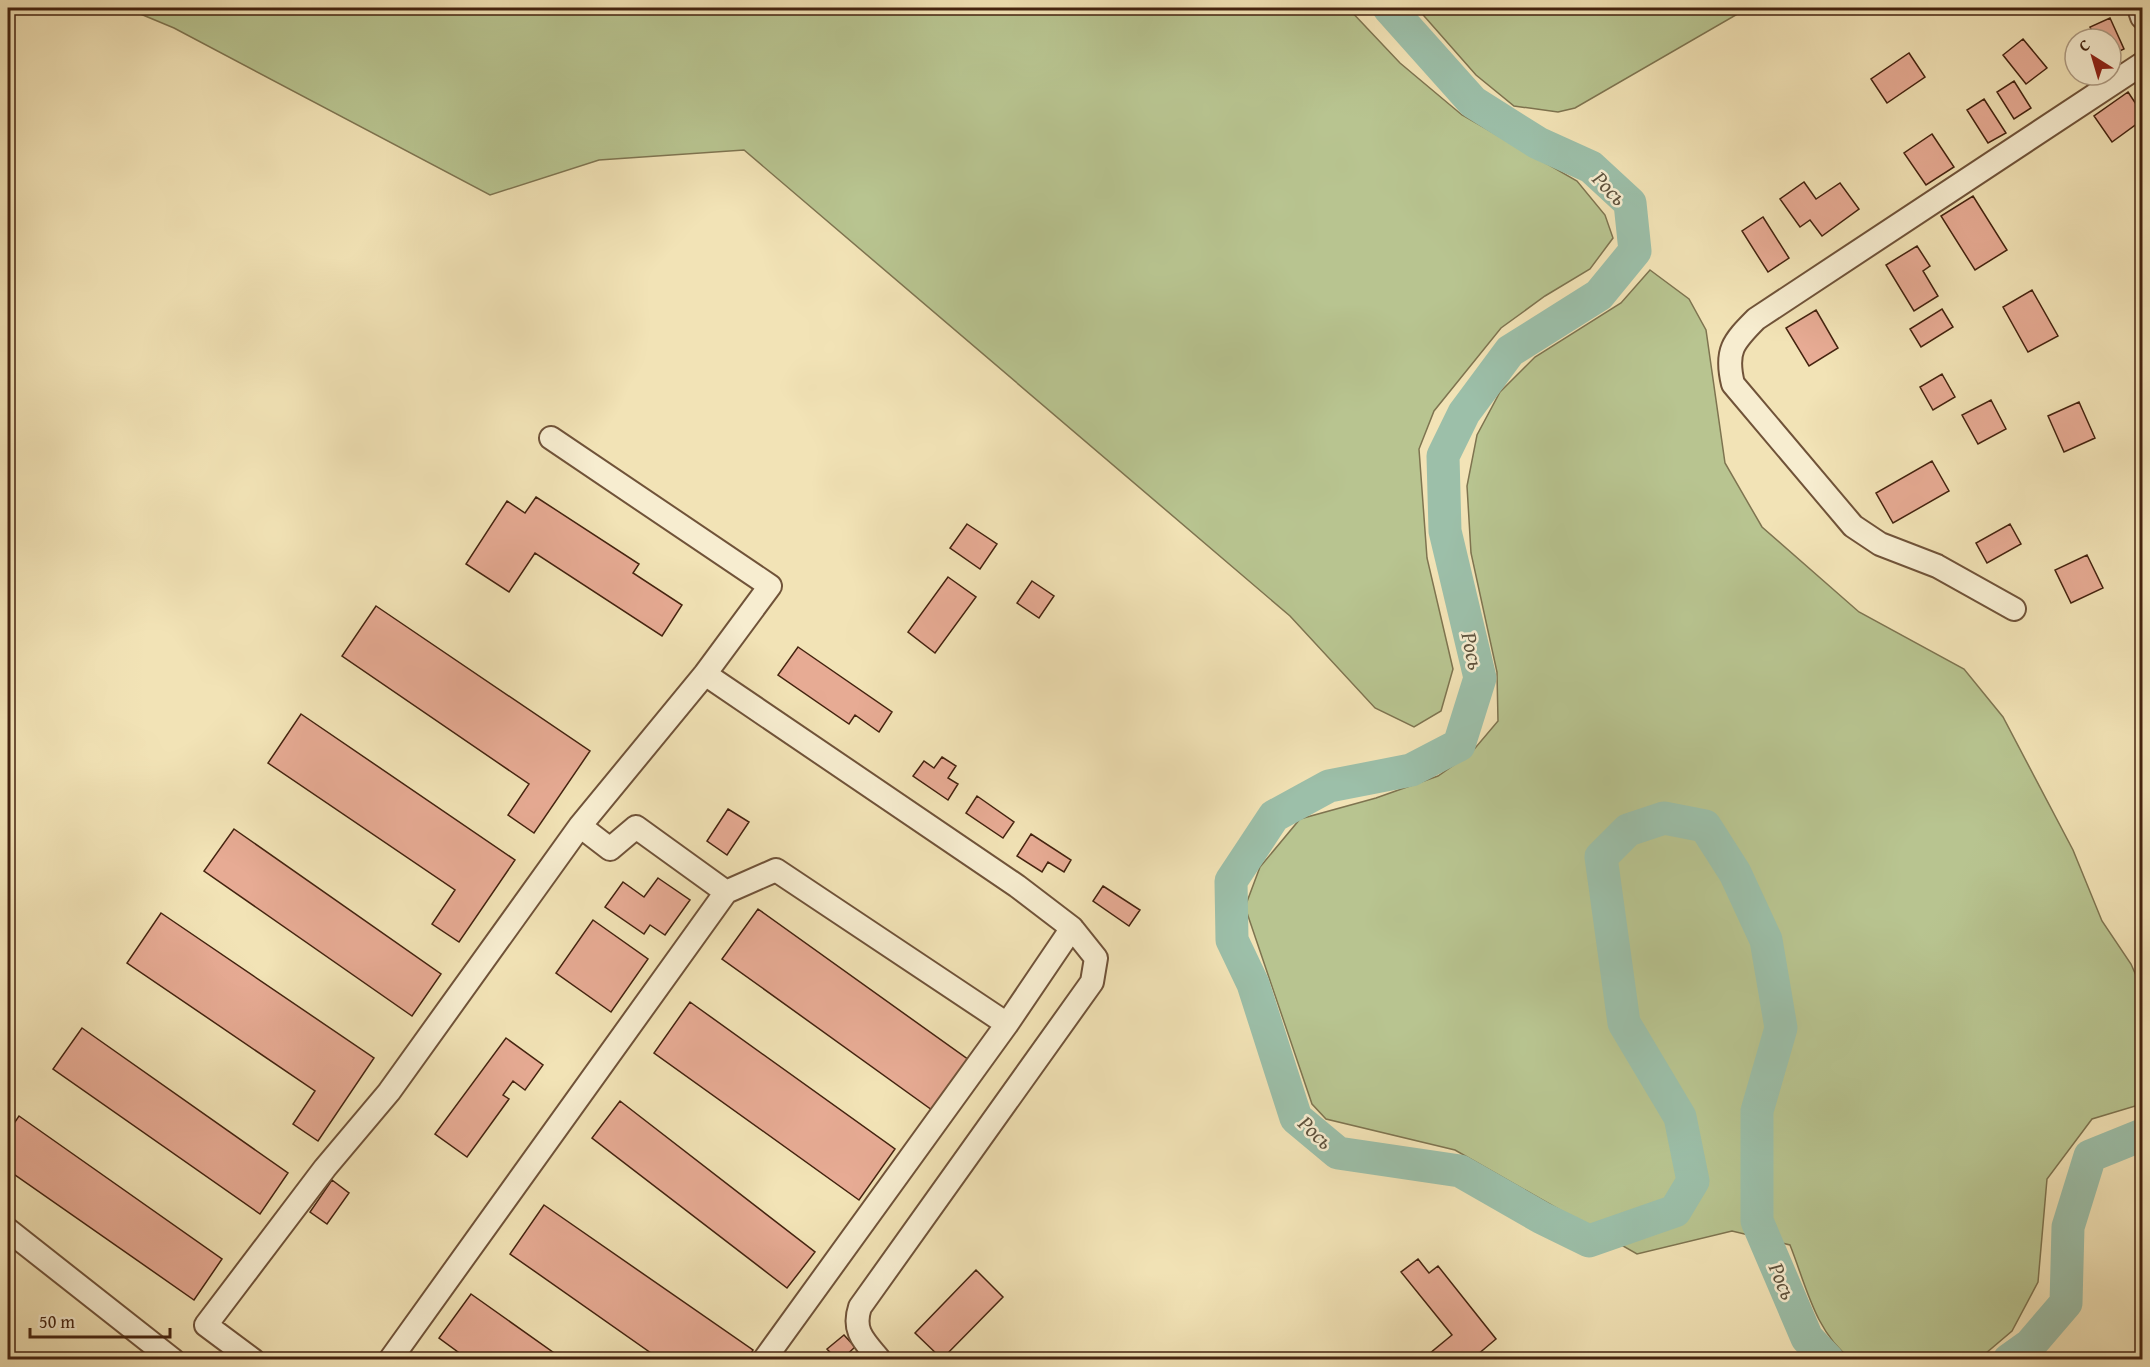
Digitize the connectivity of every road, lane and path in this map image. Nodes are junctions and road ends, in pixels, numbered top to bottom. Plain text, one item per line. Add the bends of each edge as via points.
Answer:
1 (2139, 8) edge
2 (2142, 17) edge
3 (2142, 64) edge
4 (551, 438) dead end
5 (2014, 609) dead end
6 (705, 674) junction
7 (580, 826) junction
8 (726, 892) junction
9 (1072, 928) junction
10 (1007, 1024) junction
11 (8, 1230) edge
12 (173, 1359) edge
13 (253, 1359) edge
14 (390, 1359) edge
15 (764, 1359) edge
16 (879, 1359) edge

1 - 2 street
3 - 5 street via 1756,319 1733,343 1728,367 1733,384 1853,526 1880,544 1937,566
4 - 6 street via 770,586
6 - 7 street
6 - 9 street via 1017,886
7 - 8 street via 610,849 636,827
7 - 13 street via 389,1092 325,1168 206,1325
8 - 10 street via 776,870
8 - 14 street
9 - 10 street
9 - 16 street via 1096,958 1092,982 860,1307 856,1320 859,1337
10 - 15 street
11 - 12 street

